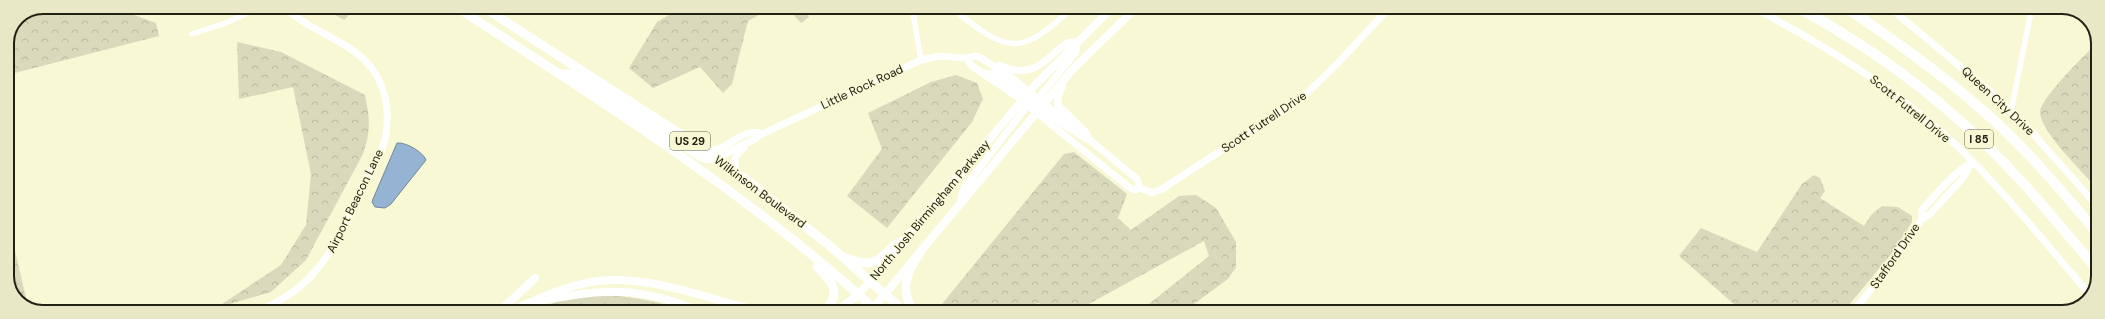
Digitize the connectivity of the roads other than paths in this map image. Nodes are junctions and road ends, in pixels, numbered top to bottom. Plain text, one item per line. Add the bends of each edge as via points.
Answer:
1 (247, 14) edge
2 (294, 14) edge
3 (467, 14) edge
4 (494, 14) edge
5 (913, 14) edge
6 (959, 14) edge
7 (1066, 14) edge
8 (1106, 14) edge
9 (1129, 14) edge
10 (1383, 14) edge
11 (1765, 14) edge
12 (1809, 14) edge
13 (1856, 14) edge
14 (1897, 14) edge
15 (2031, 14) edge
16 (192, 34) dead end
17 (1077, 42) junction
18 (966, 58) junction
19 (921, 60) junction
20 (984, 61) junction
21 (983, 72) joint
22 (560, 74) junction
23 (1066, 77) junction
24 (1033, 102) junction
25 (2011, 111) junction
26 (762, 134) junction
27 (1088, 138) junction
28 (754, 139) junction
29 (701, 148) junction
30 (716, 158) junction
31 (1972, 162) junction
32 (742, 177) junction
33 (1140, 188) junction
34 (2091, 199) edge
35 (962, 203) junction
36 (2091, 226) edge
37 (906, 240) junction
38 (803, 249) junction
39 (838, 252) junction
40 (920, 253) junction
41 (2091, 262) edge
42 (535, 278) dead end
43 (871, 281) junction
44 (2087, 291) edge
45 (886, 294) junction
46 (858, 295) junction
47 (528, 303) junction
48 (272, 305) edge
49 (506, 305) edge
50 (524, 305) edge
51 (684, 305) edge
52 (733, 305) edge
53 (829, 305) edge
54 (845, 305) edge
55 (869, 305) edge
56 (878, 305) edge
57 (898, 305) edge
58 (910, 305) edge
59 (1858, 305) edge

1 - 16 street
2 - 48 street, Airport Beacon Lane via 340,42 369,64 385,95 388,116 386,136 378,157 329,255 299,287
3 - 22 main road, Wilkinson Boulevard / US 29
4 - 29 main road, Wilkinson Boulevard / US 29
5 - 19 street
6 - 7 street via 990,38 1015,43 1036,39
8 - 17 main road
9 - 23 main road via 1089,51
10 - 33 street, Scott Futrell Drive via 1317,85 1293,105 1158,191 1149,193
11 - 31 street, Scott Futrell Drive via 1861,70 1932,124
12 - 41 highway, I 85 via 1875,53 1918,84 1948,110 2016,176
13 - 36 highway, I 85 via 1941,75 1982,110 2028,155
14 - 25 street, Queen City Drive
15 - 25 street
17 - 20 street via 1071,41 1045,63 1027,70 1010,70
17 - 24 main road
18 - 19 street, Little Rock Road via 939,56
18 - 20 street, Little Rock Road via 976,56
18 - 21 street via 972,66
19 - 26 street, Little Rock Road
20 - 24 street, Little Rock Road via 1001,70
21 - 24 main road via 994,75
22 - 30 main road via 571,74 580,79 701,157 707,160
22 - 38 main road, Wilkinson Boulevard / US 29 via 696,167
23 - 24 main road
23 - 27 main road via 1066,82 1058,94 1058,104
24 - 27 main road
24 - 33 street, Scott Futrell Drive via 1130,188
24 - 35 main road, North Josh Birmingham Parkway
24 - 35 street via 964,188
24 - 37 main road, North Josh Birmingham Parkway
25 - 34 street, Queen City Drive
26 - 28 street, Little Rock Road
26 - 29 street, Little Rock Road via 752,133 712,151
27 - 33 street via 1137,179
28 - 30 street, Little Rock Road
28 - 32 street via 736,156 735,167
29 - 30 main road, Wilkinson Boulevard / US 29
30 - 32 main road, Wilkinson Boulevard / US 29
31 - 44 street, Scott Futrell Drive
31 - 59 street, Stafford Drive via 1956,171 1922,210 1922,219 1888,268
32 - 39 main road, Wilkinson Boulevard / US 29
35 - 40 main road, North Josh Birmingham Parkway
37 - 39 main road via 872,262 856,261
37 - 43 main road, North Josh Birmingham Parkway
38 - 46 main road, Wilkinson Boulevard / US 29
38 - 53 main road via 833,286 833,301
39 - 43 main road, Wilkinson Boulevard / US 29
40 - 45 main road, North Josh Birmingham Parkway
40 - 58 main road via 909,271 905,286
42 - 49 main road
43 - 45 main road, Wilkinson Boulevard / US 29
43 - 46 main road, North Josh Birmingham Parkway
45 - 56 main road, North Josh Birmingham Parkway
45 - 57 main road, Wilkinson Boulevard / US 29
46 - 54 main road, North Josh Birmingham Parkway
46 - 55 main road, Wilkinson Boulevard / US 29
47 - 50 main road
47 - 51 main road via 575,293 624,291 671,300
47 - 52 main road via 550,292 599,281 662,286

